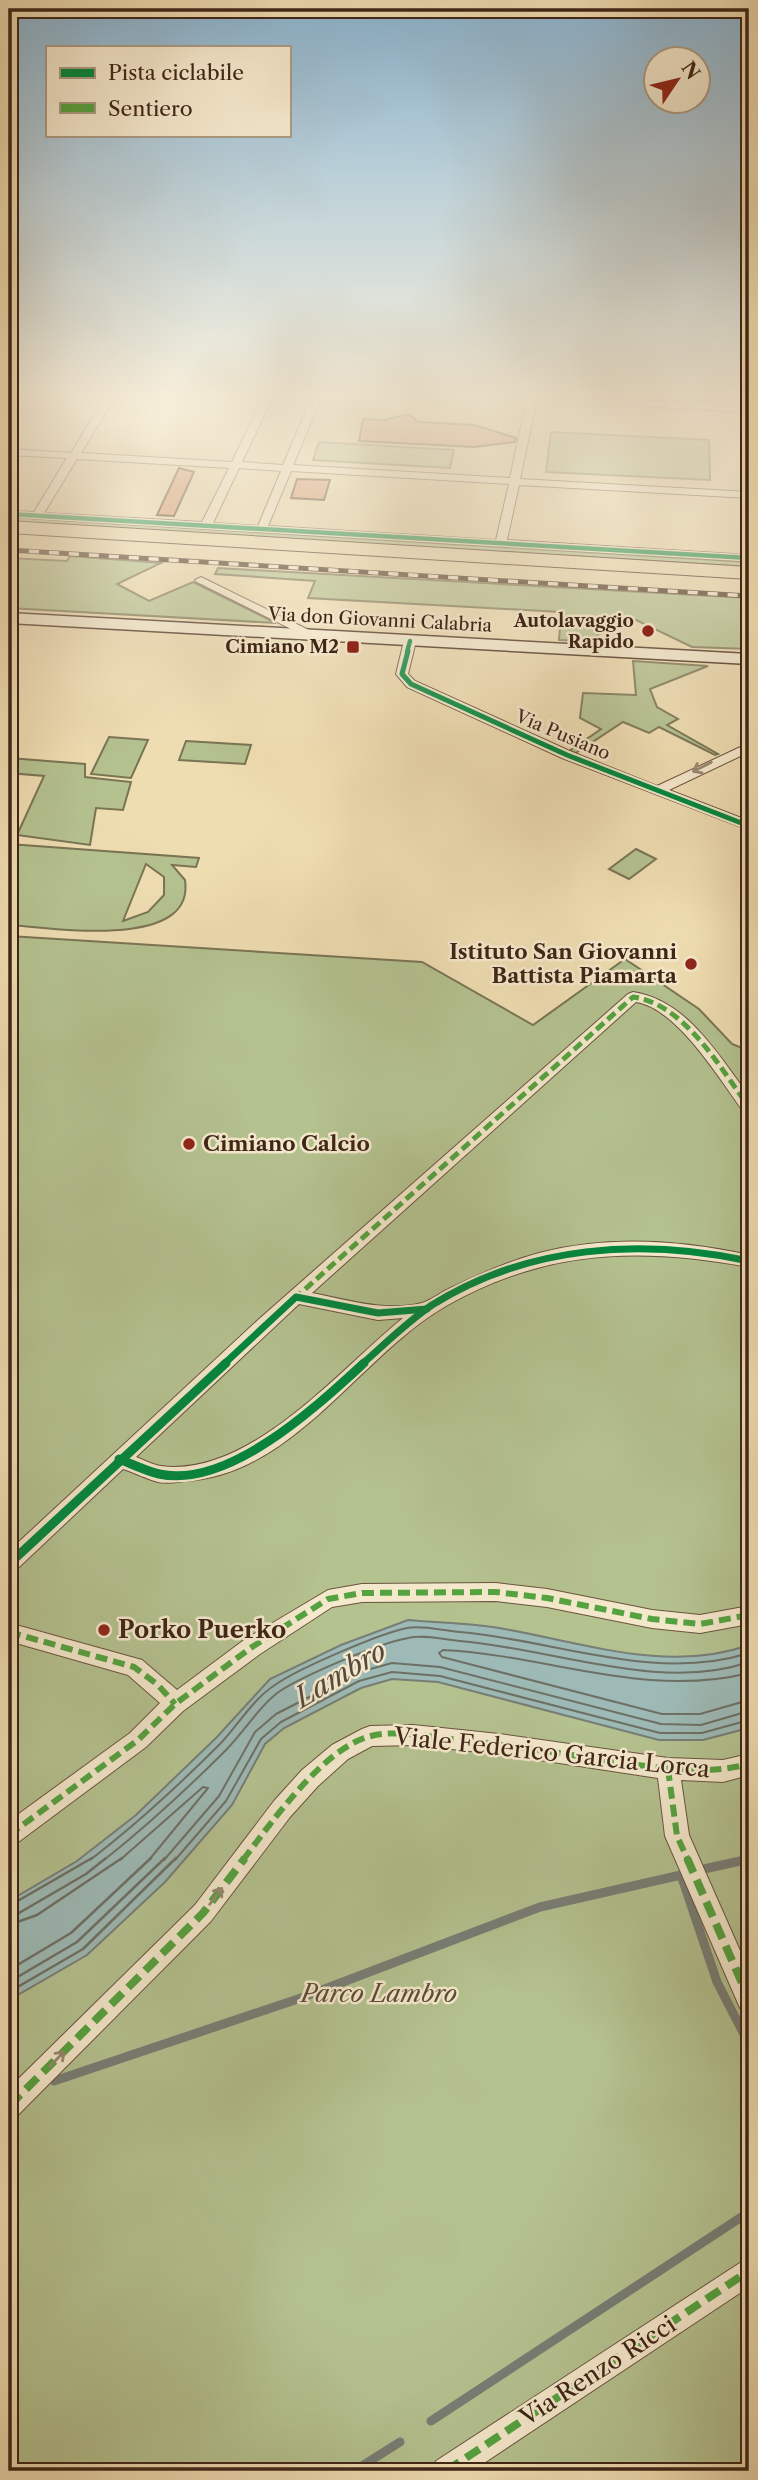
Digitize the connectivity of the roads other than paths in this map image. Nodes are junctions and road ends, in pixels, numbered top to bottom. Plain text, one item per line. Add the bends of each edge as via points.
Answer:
1 (19, 515) edge
2 (211, 515) edge
3 (268, 515) edge
4 (507, 515) edge
5 (37, 516) joint
6 (207, 524) junction
7 (9, 527) edge
8 (262, 528) junction
9 (9, 537) edge
10 (501, 543) junction
11 (749, 558) edge
12 (749, 573) edge
13 (201, 580) dead end
14 (749, 581) edge
15 (9, 618) edge
16 (315, 637) junction
17 (410, 642) junction
18 (749, 659) edge
19 (749, 747) edge
20 (656, 790) junction
21 (749, 826) edge
22 (749, 1107) edge
23 (749, 1261) edge
24 (296, 1297) junction
25 (427, 1309) junction
26 (119, 1459) junction
27 (9, 1564) edge
28 (749, 1615) edge
29 (9, 1632) edge
30 (175, 1703) junction
31 (749, 1764) edge
32 (668, 1769) junction
33 (9, 1835) edge
34 (749, 1998) edge
35 (9, 2106) edge
36 (749, 2271) edge
37 (446, 2471) edge

1 - 5 street
2 - 6 street
3 - 8 street
4 - 10 street
5 - 6 street
6 - 8 street
7 - 12 highway
8 - 10 street
9 - 14 highway
10 - 11 street
13 - 16 street
15 - 16 street, Via don Giovanni Calabria
16 - 17 street, Via don Giovanni Calabria
17 - 18 street, Via don Giovanni Calabria
17 - 20 street, Via Pusiano via 402,674 408,682
19 -> 20 street
20 - 21 street, Via Pusiano
22 - 24 street via 664,1007 648,997 633,997
23 - 25 street via 660,1248 584,1251 492,1276
24 - 25 street via 378,1313
24 - 26 street
25 - 26 street via 304,1416 246,1453 180,1477 147,1473
26 - 27 street
28 - 30 street via 700,1624 496,1592 362,1593 328,1599
29 - 30 street via 134,1667
30 - 33 street via 138,1740
31 - 32 street, Viale Federico Garcia Lorca via 723,1771
32 - 34 street via 677,1836
35 -> 32 street, Viale Federico Garcia Lorca via 203,1913 310,1778 340,1752 370,1736 412,1735 499,1744
36 - 37 street, Via Renzo Ricci

